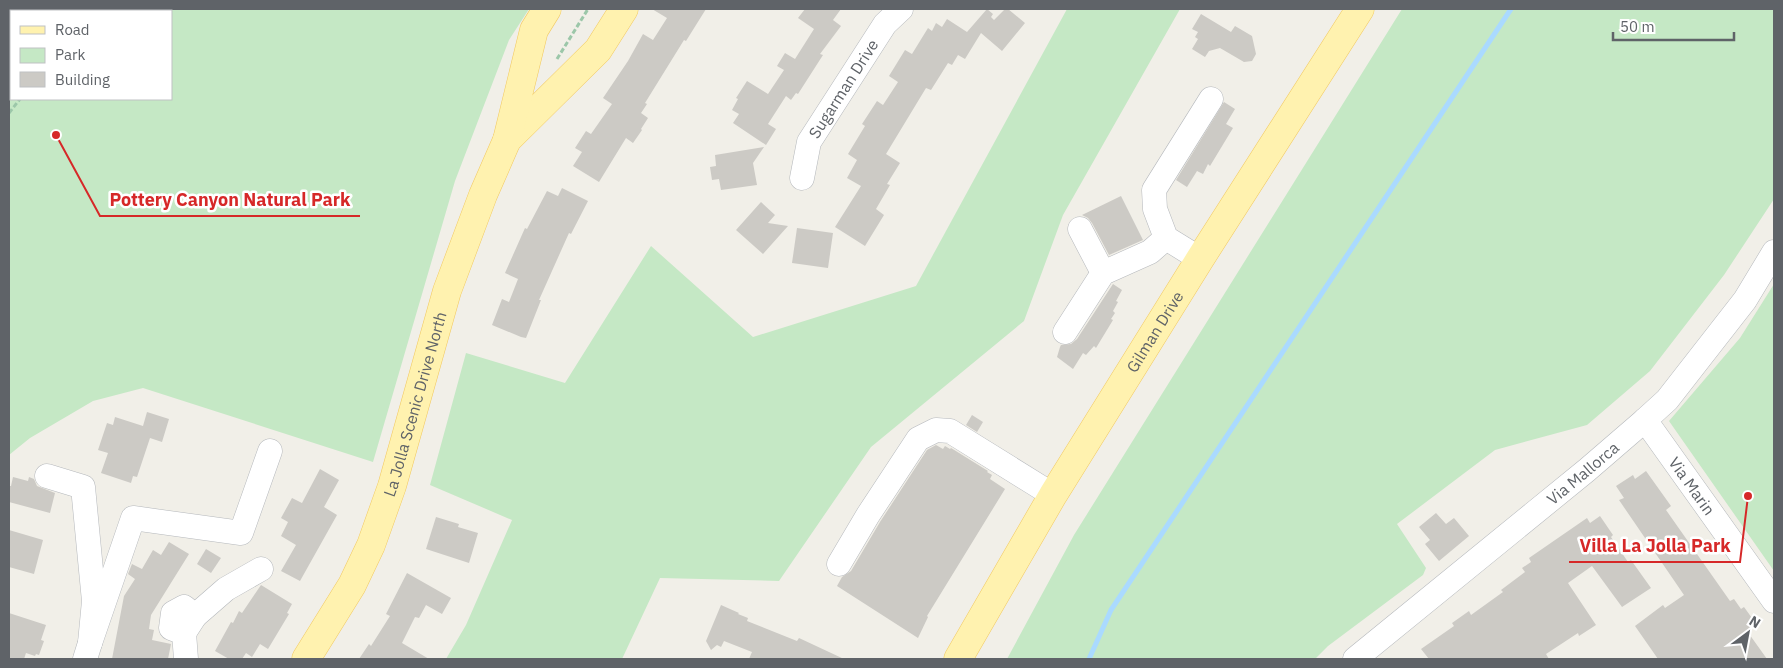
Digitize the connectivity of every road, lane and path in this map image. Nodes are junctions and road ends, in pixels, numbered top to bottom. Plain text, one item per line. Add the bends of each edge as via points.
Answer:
1 (547, 9) edge
2 (624, 9) edge
3 (901, 9) edge
4 (1360, 9) edge
5 (1211, 98) dead end
6 (19, 100) edge
7 (9, 112) edge
8 (507, 140) junction
9 (802, 178) dead end
10 (1080, 229) dead end
11 (1166, 238) junction
12 (1774, 252) edge
13 (1200, 259) junction
14 (1103, 273) junction
15 (1065, 332) dead end
16 (1645, 420) junction
17 (270, 451) dead end
18 (47, 476) dead end
19 (1053, 495) junction
20 (839, 564) dead end
21 (261, 570) dead end
22 (1774, 601) edge
23 (88, 651) edge
24 (1378, 652) edge
25 (186, 659) edge
26 (306, 659) edge
27 (958, 659) edge
28 (1355, 659) edge

1 - 8 main road, La Jolla Scenic Drive North via 534,30
2 - 8 main road, La Jolla Scenic Drive North via 598,50
3 - 9 street, Sugarman Drive via 885,24 809,142
4 - 13 main road, Gilman Drive
5 - 11 street via 1154,190 1155,210
6 - 7 path
8 - 26 main road, La Jolla Scenic Drive North via 447,291 392,486 371,545 352,585
10 - 14 street
11 - 13 street
11 - 14 street via 1150,252
12 - 16 street, Via Mallorca via 1745,300 1666,400
13 - 19 main road, Gilman Drive
14 - 15 street
16 - 22 street, Via Marin
16 - 24 street, Via Mallorca
17 - 23 street via 241,532 134,518
18 - 23 street via 83,487 94,601
19 - 20 street via 950,431 936,430 918,439
19 - 27 main road, Gilman Drive
21 - 25 street via 226,589 190,625
24 - 28 street, Via Mallorca

